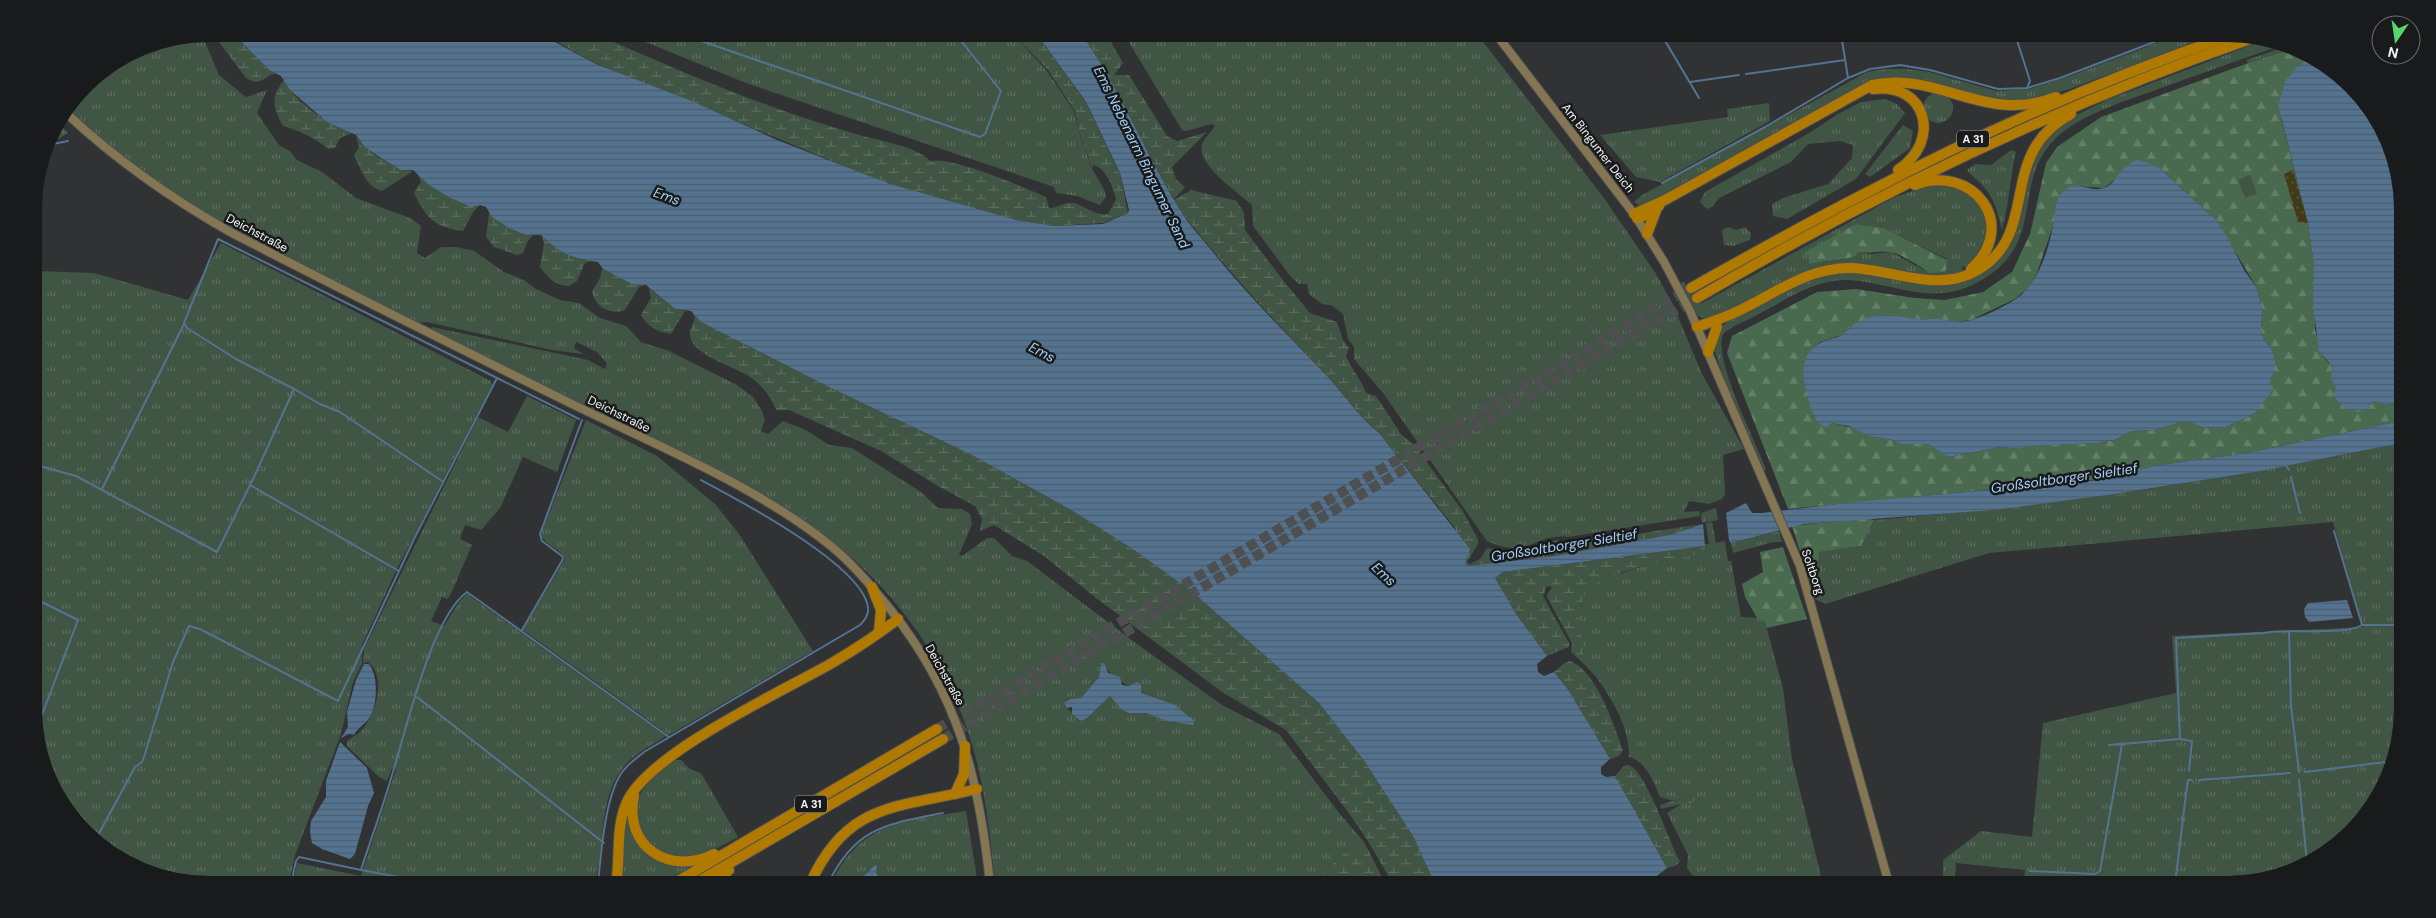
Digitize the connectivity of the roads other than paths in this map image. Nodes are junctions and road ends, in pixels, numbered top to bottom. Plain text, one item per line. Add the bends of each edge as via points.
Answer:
1 (1502, 42) edge
2 (2214, 42) edge
3 (2239, 43) edge
4 (2083, 92) junction
5 (1853, 94) junction
6 (2105, 94) junction
7 (71, 118) edge
8 (1865, 193) junction
9 (1661, 203) junction
10 (1866, 204) junction
11 (1636, 216) junction
12 (1648, 234) junction
13 (1963, 276) junction
14 (1675, 282) joint
15 (1691, 288) tunnel mouth
16 (1697, 298) tunnel mouth
17 (1736, 312) junction
18 (1717, 327) junction
19 (1698, 330) junction
20 (1708, 352) junction
21 (872, 587) junction
22 (898, 619) junction
23 (879, 632) junction
24 (937, 729) tunnel mouth
25 (943, 739) tunnel mouth
26 (965, 746) junction
27 (639, 783) junction
28 (977, 789) junction
29 (955, 794) junction
30 (765, 842) junction
31 (730, 850) junction
32 (1888, 875) edge
33 (617, 876) edge
34 (687, 876) edge
35 (708, 876) edge
36 (721, 876) edge
37 (815, 876) edge
38 (989, 876) edge

1 - 11 main road, Am Bingumer Deich
2 - 4 highway, A 31
3 - 6 highway, A 31
4 - 5 highway via 2071,91 2028,104 2003,105 1963,98 1927,85 1903,81 1872,85
4 - 8 highway, A 31 via 1977,137
5 - 8 highway via 1877,89 1898,91 1916,105 1924,127 1922,145 1912,160 1870,185
5 - 9 highway
6 - 10 highway, A 31 via 1980,147
6 - 13 highway via 2100,101 2068,115 2037,143 2028,158 2009,236 1994,258
7 - 21 main road, Deichstraße via 143,178 192,211 755,496 832,547
8 - 15 highway, A 31
9 - 11 highway
9 - 12 highway
10 - 13 highway via 1876,205 1929,181 1949,181 1973,191 1988,210 1992,228 1985,254
10 - 16 highway, A 31
11 - 12 main road, Am Bingumer Deich
12 - 14 main road, Am Bingumer Deich
13 - 17 highway via 1938,281 1866,270 1822,270 1784,285
14 - 19 main road, Soltborg
17 - 18 highway
17 - 19 highway
18 - 19 highway
18 - 20 highway
19 - 20 main road, Soltborg
20 - 32 main road, Soltborg via 1786,533 1814,612
21 - 22 main road, Deichstraße
21 - 23 highway via 881,610
22 - 23 highway
22 - 26 main road, Deichstraße via 942,688
23 - 27 highway via 834,662 695,740 653,769
24 - 31 highway, A 31
25 - 30 highway, A 31
26 - 28 main road, Deichstraße
26 - 29 highway via 964,774
27 - 31 highway via 632,816 640,840 649,849 679,861 697,860
27 - 33 highway via 627,802 621,823
28 - 29 highway
28 - 38 main road, Deichstraße
29 - 37 highway via 882,810 850,828 831,846
30 - 35 highway, A 31
30 - 36 highway via 758,852
31 - 34 highway, A 31

